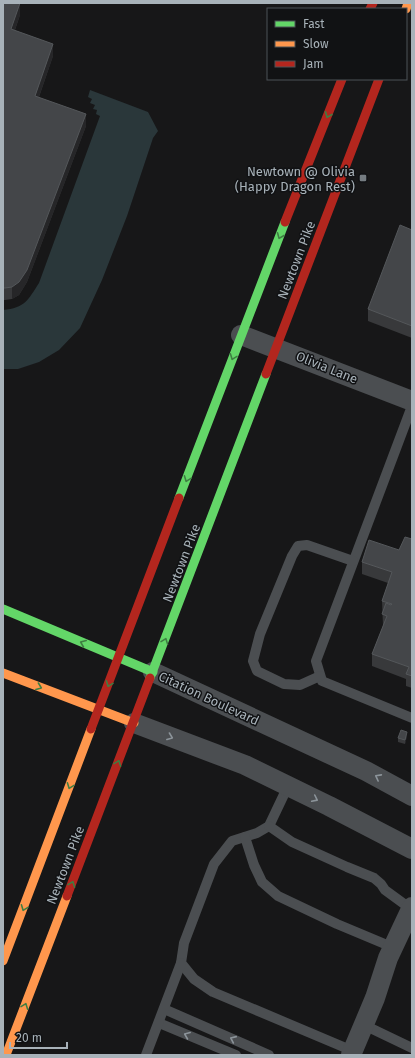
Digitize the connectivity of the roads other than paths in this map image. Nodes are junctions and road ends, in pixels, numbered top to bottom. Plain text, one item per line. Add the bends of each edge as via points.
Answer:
1 (342, 80) edge
2 (379, 80) edge
3 (241, 335) junction
4 (276, 348) junction
5 (412, 400) edge
6 (412, 406) edge
7 (353, 561) junction
8 (3, 609) edge
9 (119, 658) junction
10 (153, 672) junction
11 (3, 674) edge
12 (320, 676) junction
13 (99, 711) junction
14 (412, 718) edge
15 (134, 723) junction
16 (288, 786) junction
17 (412, 796) edge
18 (269, 826) junction
19 (245, 837) junction
20 (412, 849) edge
21 (412, 908) edge
22 (392, 947) junction
23 (3, 961) edge
24 (181, 963) junction
25 (164, 1009) junction
26 (159, 1023) junction
27 (364, 1025) junction
28 (411, 1046) edge
29 (352, 1053) edge
30 (6, 1055) edge
31 (146, 1055) edge
32 (236, 1055) edge
33 (268, 1055) edge

1 -> 3 main road, Newtown Pike
2 - 4 main road, Newtown Pike
3 - 4 street, Olivia Lane
3 -> 9 main road, Newtown Pike
4 - 5 street, Olivia Lane
10 -> 4 main road, Newtown Pike
6 - 7 lane
7 - 12 lane via 316,661
7 - 12 lane via 307,545 298,546 260,634 253,661 257,671 284,684 300,684
9 -> 8 main road, Citation Boulevard
9 - 10 main road, Citation Boulevard
9 -> 13 main road, Newtown Pike
10 - 15 main road, Newtown Pike
17 -> 10 street, Citation Boulevard via 366,771
11 -> 13 main road
12 - 14 lane via 322,682
13 - 15 main road
13 -> 23 main road, Newtown Pike
15 -> 16 street via 245,765
30 -> 15 main road, Newtown Pike
16 - 18 lane
16 -> 20 street
18 - 19 lane
18 - 21 lane via 292,842 374,878 385,890
19 - 22 lane via 262,882 278,896
19 - 24 lane via 232,841 214,864 184,943
21 - 22 street
22 - 27 street
24 - 25 lane
24 - 29 lane via 194,979 213,992
25 - 26 lane
33 -> 25 lane
26 - 31 lane
32 -> 26 lane
27 - 28 lane
27 - 29 street

